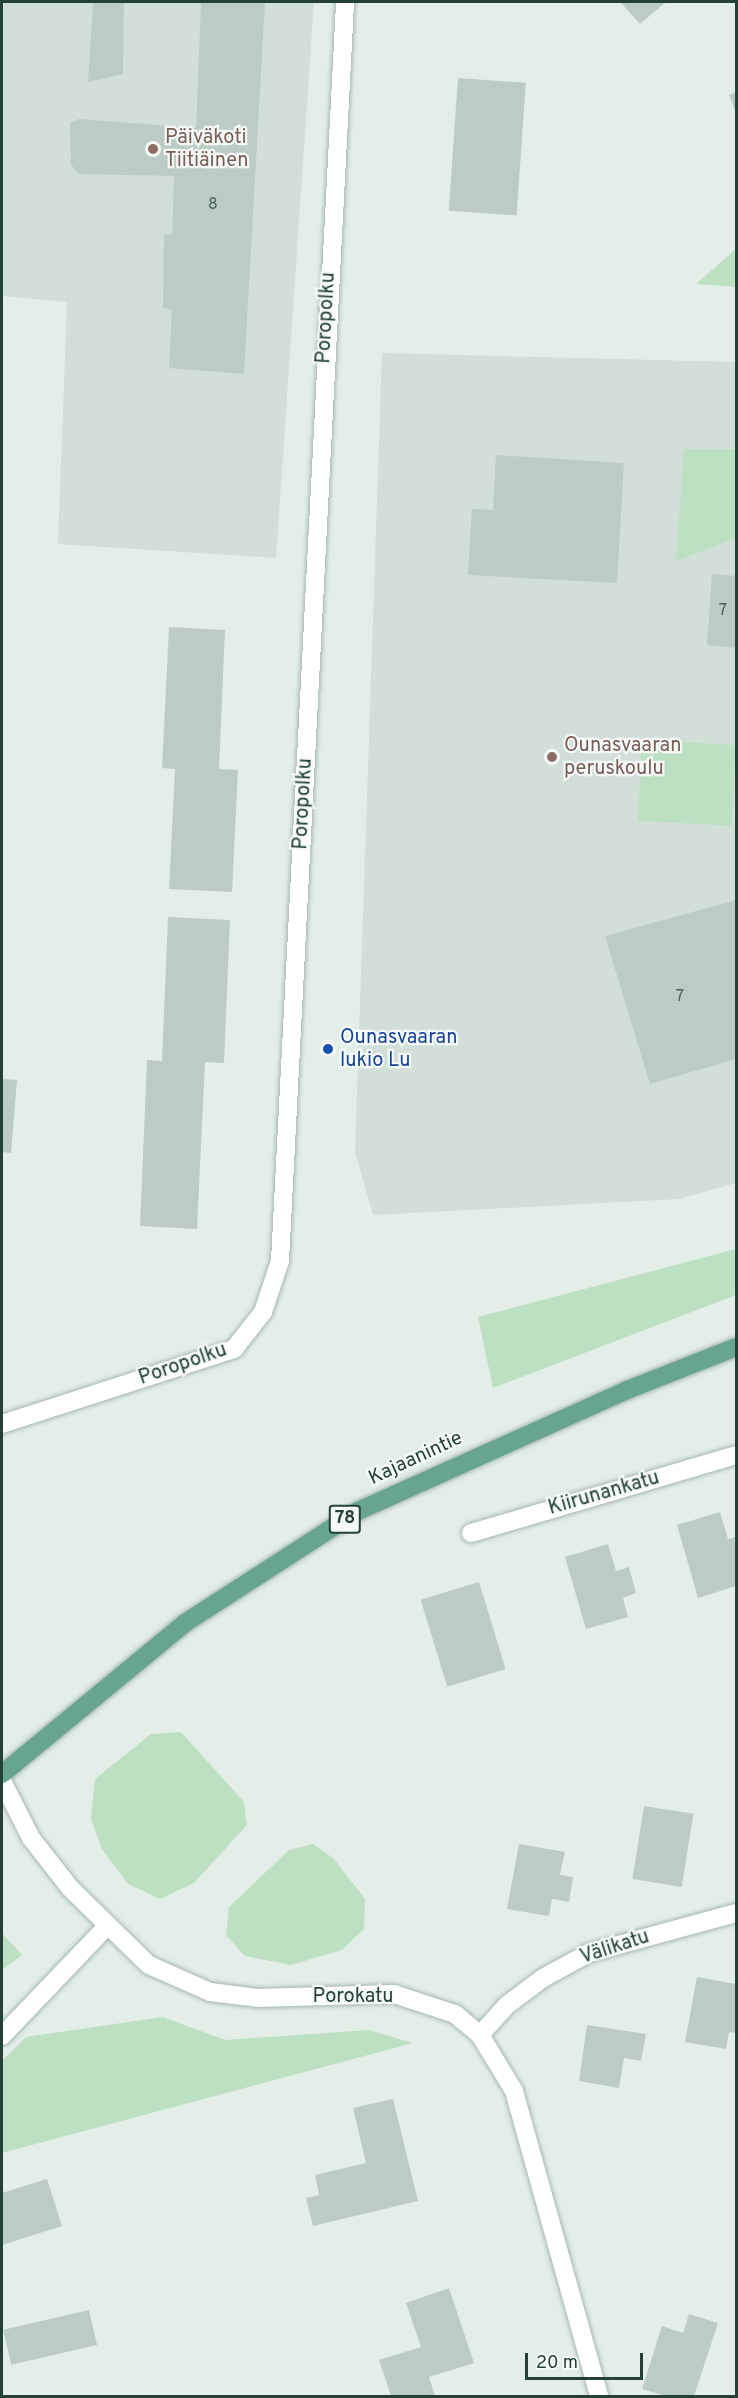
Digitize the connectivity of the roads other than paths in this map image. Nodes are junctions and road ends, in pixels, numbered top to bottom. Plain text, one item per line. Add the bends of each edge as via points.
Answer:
1 (345, 2) edge
2 (736, 1347) edge
3 (2, 1424) edge
4 (736, 1455) edge
5 (471, 1533) dead end
6 (2, 1774) edge
7 (2, 1781) edge
8 (736, 1912) edge
9 (107, 1926) junction
10 (480, 2035) junction
11 (2, 2036) edge
12 (599, 2397) edge

1 - 3 street, Poropolku via 280,1261 263,1312 234,1349
2 - 6 main road, Kajaanintie / 78 via 627,1390 358,1511 185,1623
4 - 5 street, Kiirunankatu
7 - 9 street, Porokatu via 31,1838 70,1888
8 - 10 street, Välikatu via 588,1953 543,1978 507,2005
9 - 10 street, Porokatu via 149,1965 210,1992 258,1998 394,1994 455,2014
9 - 11 street
10 - 12 street, Porokatu via 514,2091

